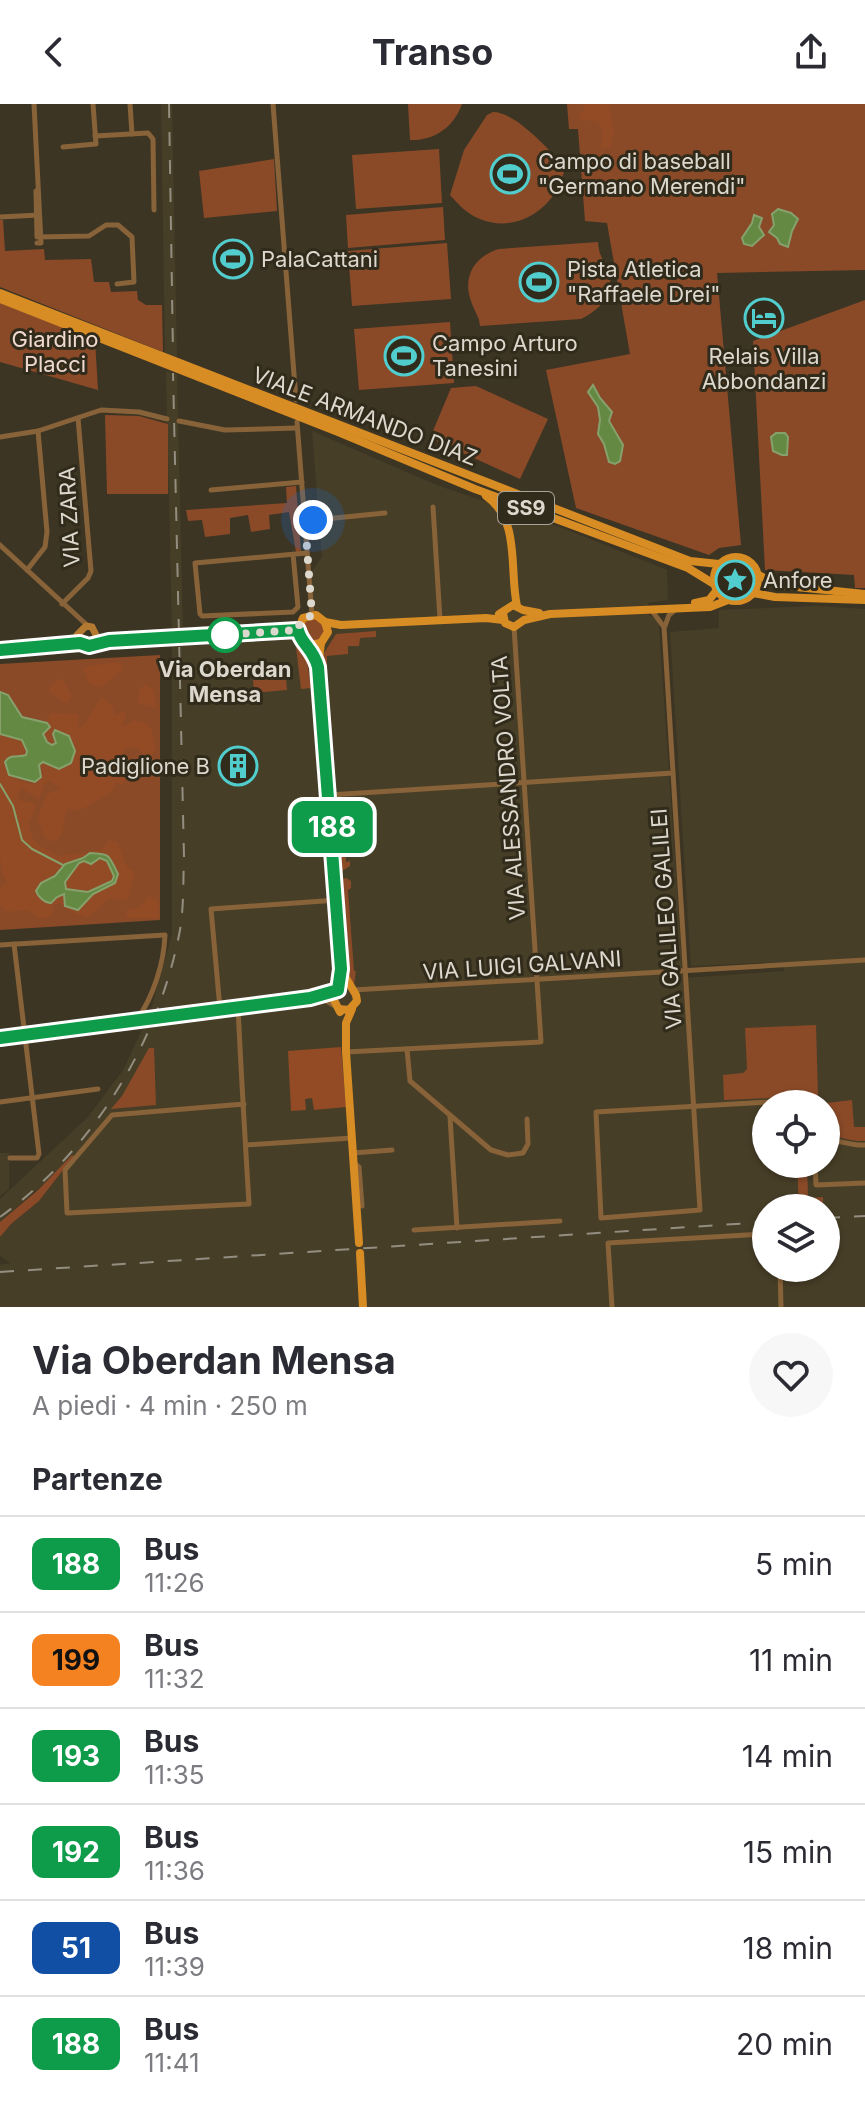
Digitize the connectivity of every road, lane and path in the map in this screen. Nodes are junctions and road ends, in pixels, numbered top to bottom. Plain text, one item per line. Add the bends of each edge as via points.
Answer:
1 (34, 104) edge
2 (93, 104) edge
3 (130, 104) edge
4 (273, 104) edge
5 (132, 134) junction
6 (95, 136) junction
7 (63, 147) dead end
8 (154, 210) dead end
9 (38, 215) junction
10 (0, 217) edge
11 (117, 284) dead end
12 (0, 293) edge
13 (0, 299) edge
14 (296, 400) dead end
15 (78, 418) junction
16 (167, 419) dead end
17 (179, 421) dead end
18 (340, 429) junction
19 (38, 431) junction
20 (0, 437) edge
21 (302, 482) junction
22 (475, 489) junction
23 (211, 490) dead end
24 (433, 507) dead end
25 (385, 513) dead end
26 (305, 521) junction
27 (0, 545) edge
28 (307, 553) junction
29 (293, 554) junction
30 (719, 564) junction
31 (27, 570) junction
32 (757, 574) junction
33 (716, 587) junction
34 (753, 593) junction
35 (865, 594) edge
36 (728, 600) junction
37 (865, 600) edge
38 (62, 604) junction
39 (676, 609) junction
40 (648, 610) junction
41 (513, 613) junction
42 (222, 615) junction
43 (312, 615) junction
44 (440, 620) junction
45 (325, 622) junction
46 (341, 625) junction
47 (84, 626) junction
48 (514, 627) joint
49 (664, 627) junction
50 (298, 630) junction
51 (328, 632) junction
52 (243, 634) junction
53 (96, 640) junction
54 (79, 641) junction
55 (321, 643) junction
56 (309, 645) junction
57 (0, 650) edge
58 (318, 667) junction
59 (673, 773) junction
60 (524, 784) junction
61 (329, 795) junction
62 (338, 900) junction
63 (14, 944) junction
64 (0, 945) edge
65 (865, 960) edge
66 (341, 969) junction
67 (686, 972) junction
68 (537, 979) junction
69 (351, 989) junction
70 (338, 990) junction
71 (372, 991) junction
72 (310, 998) junction
73 (238, 1007) junction
74 (354, 1007) junction
75 (337, 1008) junction
76 (220, 1009) junction
77 (136, 1021) junction
78 (346, 1023) junction
79 (26, 1035) junction
80 (0, 1038) edge
81 (407, 1049) junction
82 (346, 1052) junction
83 (98, 1089) dead end
84 (33, 1098) junction
85 (0, 1102) edge
86 (752, 1103) edge
87 (244, 1104) junction
88 (694, 1106) junction
89 (450, 1116) junction
90 (527, 1119) dead end
91 (352, 1138) junction
92 (840, 1142) edge
93 (246, 1145) junction
94 (865, 1145) edge
95 (392, 1150) dead end
96 (10, 1158) dead end
97 (353, 1158) junction
98 (816, 1178) edge
99 (865, 1183) edge
100 (362, 1206) dead end
101 (560, 1221) dead end
102 (457, 1228) junction
103 (414, 1230) dead end
104 (752, 1235) edge
105 (780, 1282) edge
106 (363, 1307) edge
107 (612, 1307) edge
108 (781, 1307) edge

1 - 9 street
2 - 6 street
3 - 5 street
4 - 14 street
5 - 6 street
5 - 8 street via 148,133 153,139
6 - 7 street via 96,144
9 - 10 street
9 - 11 street via 39,237 89,236 106,225 118,225 132,237 134,282
12 - 18 main road, VIALE ARMANDO DIAZ
13 - 18 main road, VIALE ARMANDO DIAZ
15 - 16 street via 101,410
15 - 19 street
15 - 38 street, VIA ZARA via 91,571
17 - 21 street via 225,430 297,425
18 - 22 main road, VIALE ARMANDO DIAZ / SS9
18 - 30 main road, VIALE ARMANDO DIAZ / SS9 via 690,561
19 - 20 street
19 - 31 street via 47,532 45,547
21 - 23 street
21 - 26 street
22 - 33 main road, VIALE ARMANDO DIAZ / SS9 via 688,568
22 - 41 main road via 505,517
24 - 44 street
25 - 26 street
26 - 28 street
27 - 31 street
28 - 29 street
28 - 43 street
29 - 42 street via 298,607 293,612
29 - 42 street via 195,563 200,614
30 - 32 main road, SS9 via 739,557
30 - 33 main road
31 - 38 street
32 - 34 main road
32 - 35 main road, SS9 via 777,585
33 - 36 main road, SS9
33 - 40 main road via 702,603
34 - 36 main road via 743,600
34 - 37 main road
36 - 39 main road
38 - 47 street
39 - 40 main road
39 - 49 street
40 - 41 main road
40 - 49 street
41 - 44 main road
41 - 48 main road
42 - 52 street
43 - 45 main road
43 - 50 main road
44 - 46 main road
45 - 46 main road
45 - 51 main road
46 - 51 main road
47 - 53 main road via 96,631
47 - 54 main road
48 - 60 street, VIA ALESSANDRO VOLTA
49 - 59 street, VIA GALILEO GALILEI
50 - 52 main road
50 - 56 main road
51 - 55 main road
52 - 53 main road
53 - 54 main road via 85,646
54 - 57 main road
55 - 56 main road
55 - 58 main road
56 - 58 main road
58 - 61 main road
59 - 60 street
59 - 67 street, VIA GALILEO GALILEI
60 - 61 street
60 - 68 street, VIA ALESSANDRO VOLTA
61 - 62 main road
62 - 66 main road
62 - 76 street via 211,909
63 - 64 street
63 - 77 street via 165,935 160,968
63 - 79 street
65 - 67 street, VIA LUIGI GALVANI
66 - 69 main road
66 - 70 main road
67 - 68 street, VIA LUIGI GALVANI
67 - 88 street, VIA GALILEO GALILEI
68 - 71 street, VIA LUIGI GALVANI
68 - 81 street, VIA ALESSANDRO VOLTA via 541,1042
69 - 70 main road
69 - 71 street, VIA LUIGI GALVANI
69 - 74 main road via 357,998
70 - 72 street
70 - 75 main road via 333,998
71 - 74 street
72 - 73 street
72 - 75 street
73 - 76 street
73 - 87 street
74 - 75 main road
74 - 78 main road
75 - 78 main road
76 - 77 street
77 - 79 street
78 - 82 main road
79 - 80 street
79 - 84 street
81 - 82 street
81 - 89 street via 410,1081
82 - 91 main road
83 - 84 street
84 - 85 street
84 - 96 street via 39,1154
86 - 88 street
87 - 93 street
87 - 93 street via 112,1115 65,1170 67,1213 249,1204
88 - 88 street, VIA GALILEO GALILEI via 700,1210 601,1218 596,1112
89 - 90 street via 491,1150 508,1155 525,1150
89 - 102 street
91 - 93 street
91 - 97 main road
92 - 94 street
95 - 97 street
97 - 100 street via 359,1165
97 - 106 main road
98 - 99 street via 816,1185
101 - 102 street
102 - 103 street
104 - 107 street via 608,1243
105 - 108 street

